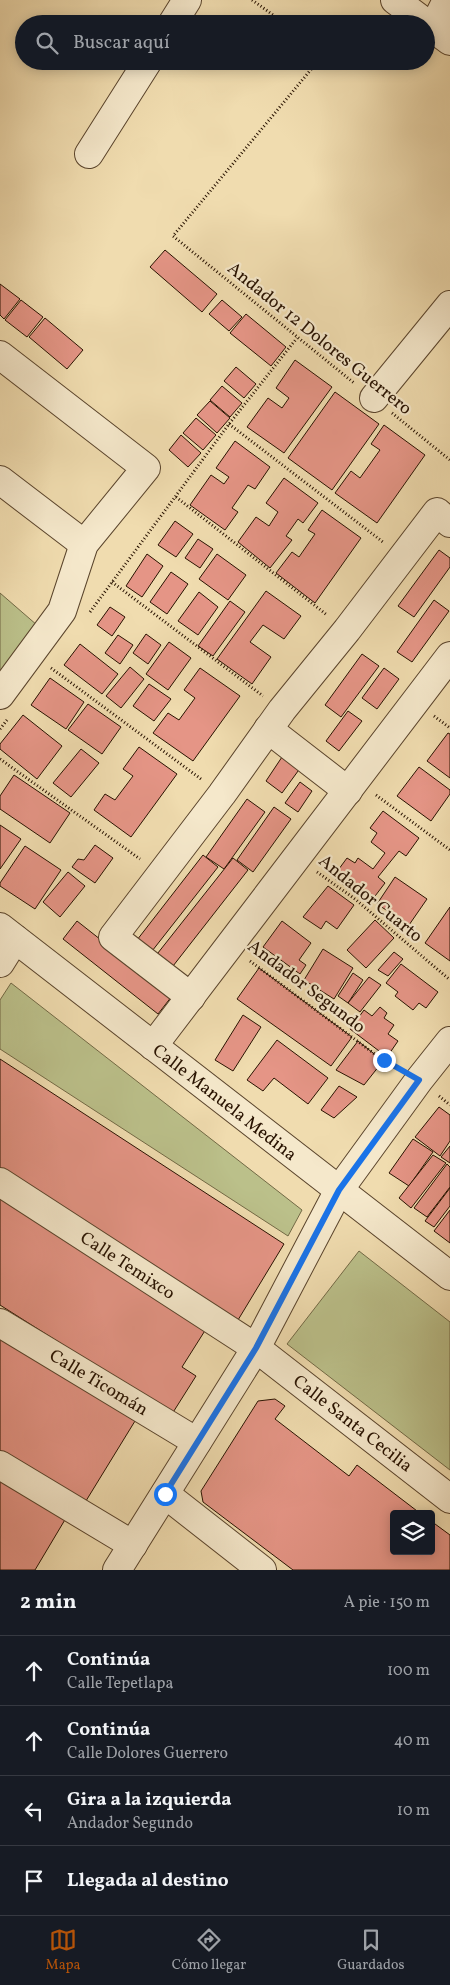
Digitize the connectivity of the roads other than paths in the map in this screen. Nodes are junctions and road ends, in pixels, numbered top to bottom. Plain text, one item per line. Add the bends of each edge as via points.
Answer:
1 (187, 0) edge
2 (395, 0) edge
3 (447, 0) edge
4 (178, 15) edge
5 (415, 15) edge
6 (441, 34) edge
7 (142, 70) edge
8 (89, 154) dead end
9 (450, 305) edge
10 (0, 355) edge
11 (374, 398) road end
12 (0, 480) edge
13 (450, 523) edge
14 (84, 544) junction
15 (450, 656) edge
16 (6, 704) edge
17 (275, 719) junction
18 (352, 785) junction
19 (5, 931) edge
20 (0, 963) edge
21 (190, 997) junction
22 (450, 1041) edge
23 (153, 1046) junction
24 (0, 1182) edge
25 (339, 1190) junction
26 (450, 1276) edge
27 (0, 1323) edge
28 (256, 1348) junction
29 (197, 1442) junction
30 (0, 1464) edge
31 (165, 1494) junction
32 (450, 1499) edge
33 (133, 1545) junction
34 (117, 1570) edge
35 (262, 1570) edge

1 - 4 street
2 - 5 street
3 - 6 street
7 - 8 street
9 - 11 street
10 - 14 street via 146,468
12 - 14 street
13 - 17 street via 437,512
14 - 16 street via 62,611
15 - 18 street
17 - 18 street
17 - 21 street via 113,937
18 - 21 street
19 - 20 street
19 - 23 street, Calle Manuela Medina
21 - 23 street
22 - 25 street
23 - 25 street, Calle Manuela Medina
24 - 28 street, Calle Temixco
25 - 26 street, Calle Manuela Medina
25 - 28 street
27 - 29 street, Calle Ticomán
28 - 29 street
28 - 32 street, Calle Santa Cecilia
29 - 31 street
30 - 33 street
31 - 33 street
31 - 35 street
33 - 34 street

